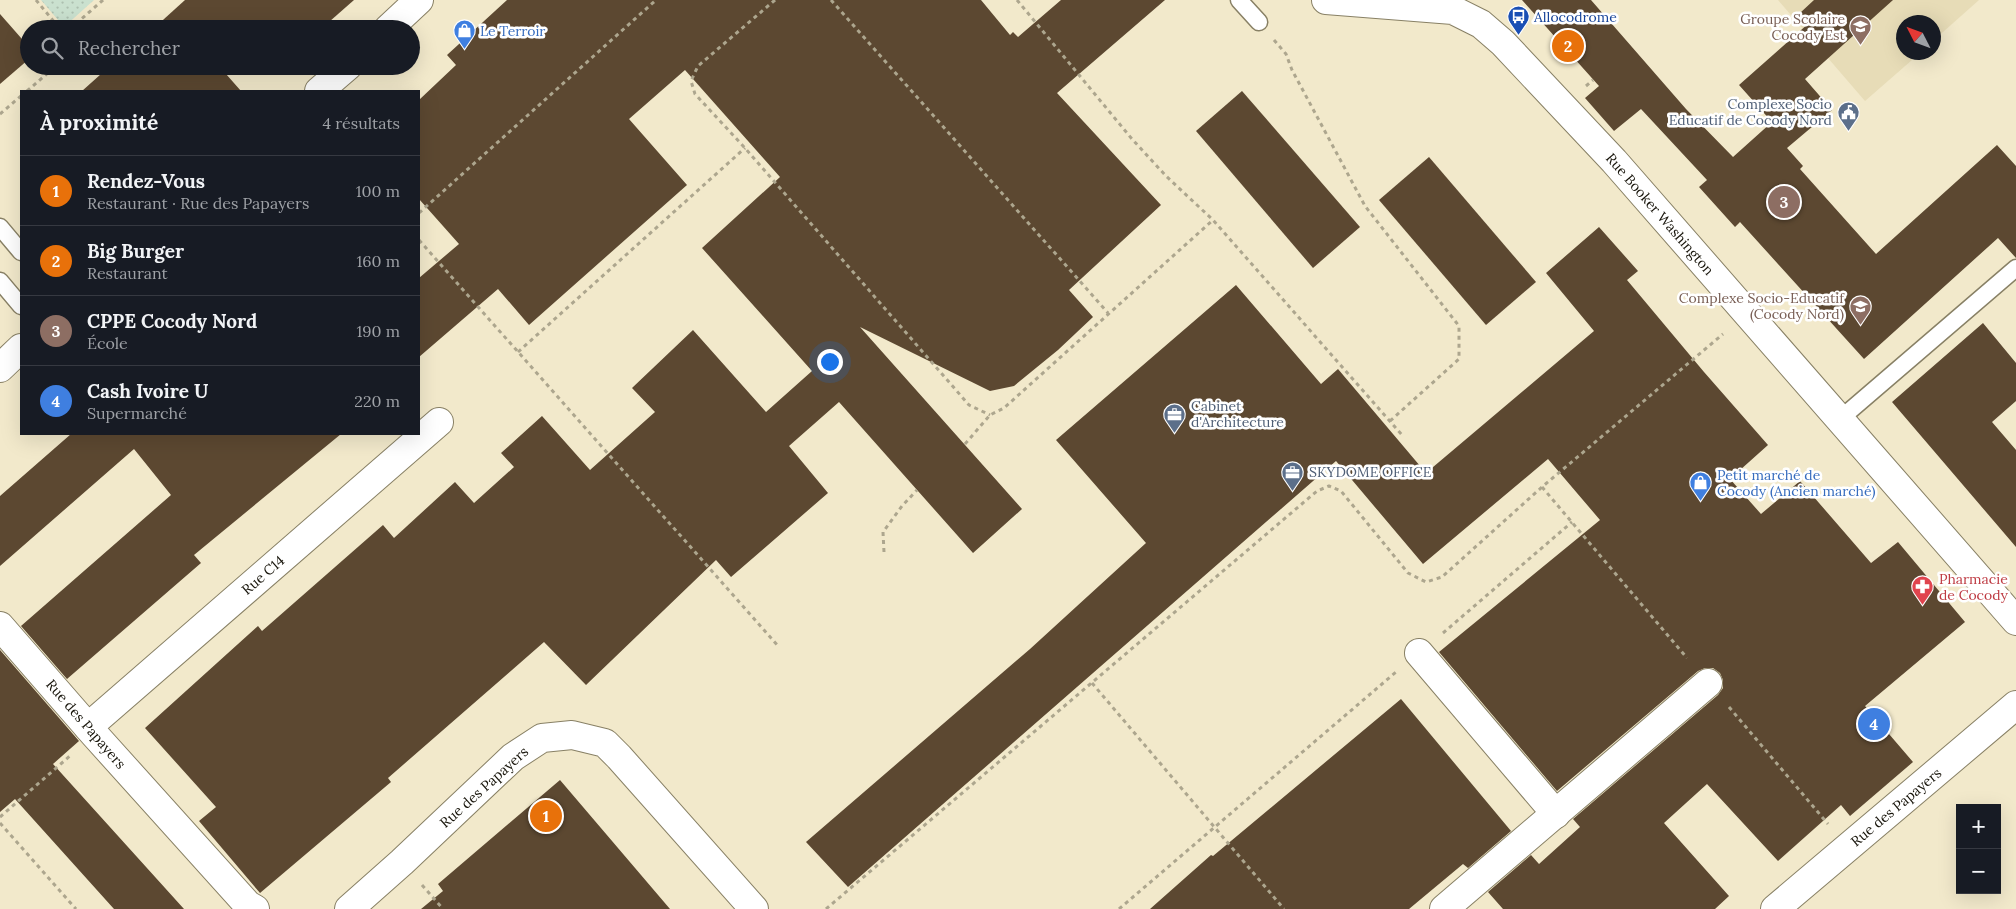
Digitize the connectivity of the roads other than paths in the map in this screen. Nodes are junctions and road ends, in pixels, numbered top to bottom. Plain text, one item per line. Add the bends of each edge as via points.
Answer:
1 (419, 0) edge
2 (1239, 0) edge
3 (1326, 0) edge
4 (398, 20) edge
5 (1259, 22) road end
6 (338, 75) edge
7 (320, 90) edge
8 (0, 227) edge
9 (20, 251) edge
10 (2016, 268) edge
11 (0, 281) edge
12 (20, 305) edge
13 (20, 349) edge
14 (0, 368) edge
15 (1839, 420) junction
16 (439, 422) dead end
17 (2016, 620) edge
18 (0, 626) edge
19 (1419, 653) road end
20 (1708, 683) dead end
21 (2016, 706) edge
22 (91, 731) junction
23 (1556, 814) junction
24 (255, 909) edge
25 (348, 909) edge
26 (754, 909) edge
27 (1444, 909) edge
28 (1775, 909) edge

1 - 4 street
2 - 5 lane
3 - 15 street, Rue Booker Washington via 1454,10 1481,24 1503,43 1614,161
6 - 7 street
8 - 9 lane
10 - 15 lane
11 - 12 lane
13 - 14 street
15 - 17 street, Rue Booker Washington
16 - 22 street, Rue C14
18 - 22 street, Rue des Papayers
19 - 23 street
20 - 23 street
21 - 28 street, Rue des Papayers
22 - 24 street, Rue des Papayers
23 - 27 street
25 - 26 street, Rue des Papayers via 513,757 542,738 572,735 605,743 615,752

